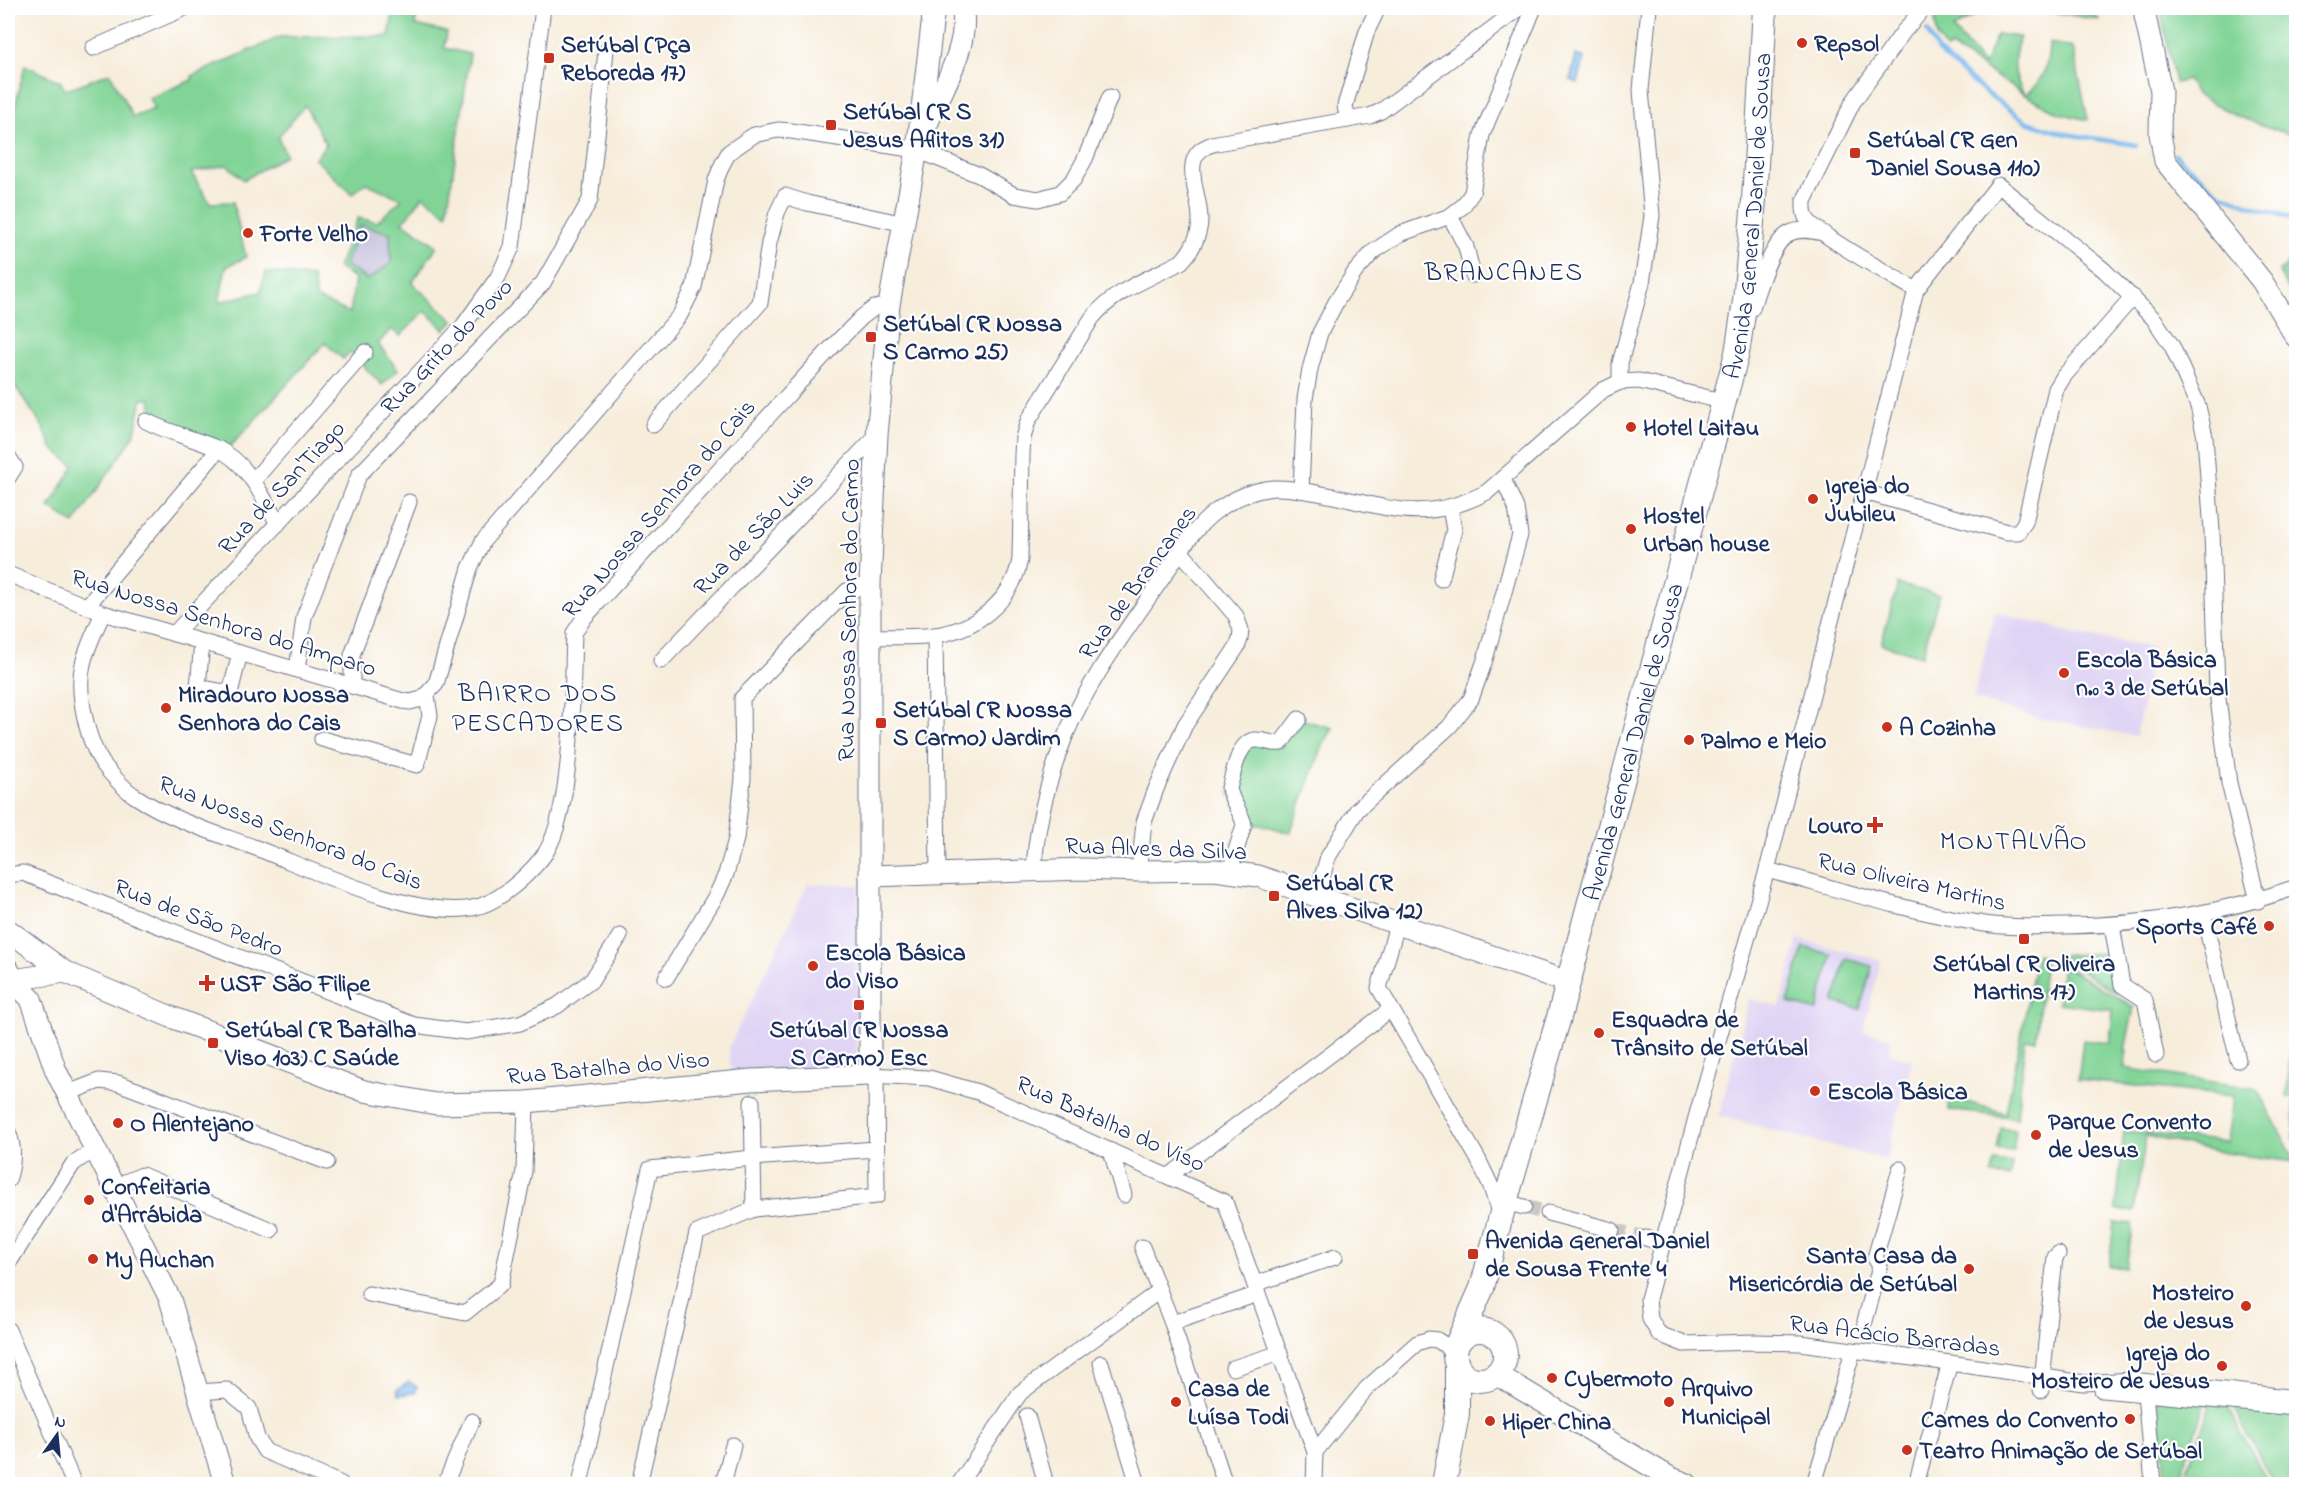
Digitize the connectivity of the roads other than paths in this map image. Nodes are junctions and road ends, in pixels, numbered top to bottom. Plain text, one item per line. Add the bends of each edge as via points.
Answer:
1 (186, 8) edge
2 (543, 8) edge
3 (934, 8) edge
4 (962, 8) edge
5 (1378, 8) edge
6 (1520, 8) edge
7 (1534, 8) edge
8 (1649, 8) edge
9 (1912, 8) edge
10 (1924, 8) edge
11 (1766, 9) edge
12 (2142, 10) edge
13 (1904, 31) junction
14 (93, 48) dead end
15 (929, 48) junction
16 (606, 51) dead end
17 (957, 58) junction
18 (1110, 97) dead end
19 (1348, 120) junction
20 (917, 150) junction
21 (1450, 216) junction
22 (905, 224) junction
23 (1823, 233) junction
24 (1473, 275) dead end
25 (1916, 290) junction
26 (2133, 297) junction
27 (889, 305) junction
28 (2296, 337) edge
29 (365, 352) dead end
30 (1737, 353) junction
31 (1620, 382) junction
32 (1725, 402) junction
33 (146, 421) dead end
34 (653, 425) dead end
35 (877, 435) junction
36 (219, 449) junction
37 (8, 456) edge
38 (8, 478) edge
39 (1503, 479) junction
40 (253, 481) junction
41 (1301, 490) junction
42 (1864, 492) junction
43 (409, 502) dead end
44 (1450, 508) junction
45 (279, 524) junction
46 (1181, 552) junction
47 (8, 574) edge
48 (1441, 579) dead end
49 (870, 584) junction
50 (87, 606) junction
51 (103, 613) junction
52 (174, 634) junction
53 (935, 635) junction
54 (870, 637) junction
55 (202, 642) junction
56 (240, 653) junction
57 (661, 661) dead end
58 (297, 670) junction
59 (352, 686) junction
60 (427, 696) junction
61 (1299, 719) dead end
62 (322, 739) dead end
63 (1767, 870) junction
64 (1034, 871) junction
65 (1139, 872) junction
66 (1232, 872) junction
67 (938, 873) junction
68 (8, 874) edge
69 (870, 876) junction
70 (2296, 887) edge
71 (1316, 897) junction
72 (2258, 901) junction
73 (2203, 913) junction
74 (1397, 925) junction
75 (2112, 925) junction
76 (8, 930) edge
77 (620, 936) dead end
78 (42, 955) junction
79 (65, 972) junction
80 (10, 974) edge
81 (666, 978) dead end
82 (1568, 982) junction
83 (1391, 1009) junction
84 (2156, 1055) dead end
85 (2238, 1060) dead end
86 (873, 1075) junction
87 (68, 1094) junction
88 (526, 1102) junction
89 (752, 1102) dead end
90 (8, 1132) edge
91 (876, 1149) junction
92 (95, 1151) junction
93 (1111, 1151) junction
94 (752, 1158) junction
95 (327, 1162) dead end
96 (1900, 1169) dead end
97 (1169, 1176) junction
98 (8, 1180) edge
99 (113, 1187) junction
100 (1124, 1195) dead end
101 (1510, 1208) junction
102 (754, 1209) junction
103 (1548, 1213) tunnel mouth
104 (271, 1230) dead end
105 (1612, 1230) tunnel mouth
106 (1646, 1239) tunnel mouth
107 (1663, 1243) junction
108 (1142, 1247) dead end
109 (2058, 1254) dead end
110 (1335, 1257) dead end
111 (8, 1264) edge
112 (1482, 1288) junction
113 (1256, 1289) junction
114 (1159, 1291) junction
115 (369, 1294) dead end
116 (1865, 1321) dead end
117 (1172, 1323) junction
118 (8, 1330) edge
119 (1500, 1340) junction
120 (1852, 1351) junction
121 (1280, 1353) junction
122 (1457, 1355) junction
123 (1101, 1363) dead end
124 (1950, 1363) junction
125 (1233, 1368) dead end
126 (1493, 1376) junction
127 (2042, 1383) junction
128 (2085, 1383) junction
129 (198, 1392) junction
130 (2145, 1392) junction
131 (2292, 1402) edge
132 (1457, 1414) junction
133 (1027, 1416) dead end
134 (472, 1421) dead end
135 (733, 1445) dead end
136 (1315, 1452) junction
137 (1675, 1482) edge
138 (74, 1485) edge
139 (225, 1485) edge
140 (341, 1485) edge
141 (445, 1485) edge
142 (580, 1485) edge
143 (639, 1485) edge
144 (723, 1485) edge
145 (959, 1485) edge
146 (1046, 1485) edge
147 (1138, 1485) edge
148 (1225, 1485) edge
149 (1314, 1485) edge
150 (1444, 1485) edge
151 (1815, 1485) edge
152 (1916, 1485) edge
153 (2153, 1485) edge

1 - 14 street
2 - 45 street, Rua de San'Tiago via 512,247 498,277 463,326
3 - 15 street
4 - 17 street
5 - 19 street via 1367,31 1345,106
6 - 19 street via 1381,111
7 - 21 street via 1482,135 1472,193
8 - 31 street via 1641,90 1652,216 1642,283 1620,363
9 - 13 street
10 - 13 street
11 - 30 main road, Avenida General Daniel de Sousa via 1754,200
12 - 28 street via 2161,91 2160,134 2165,161 2262,281
13 - 23 street via 1853,102 1804,201 1808,221
15 - 17 street via 935,55
15 - 20 street
16 - 58 street, Rua Grito do Povo via 590,200 543,283 359,475 304,617
17 - 20 street
18 - 20 street via 1074,178 1060,193 1038,200 1014,195 979,175
19 - 53 street via 1217,143 1198,151 1193,168 1199,231 1187,256 1101,307 1028,421 1022,454 1021,544 1013,582 996,606 983,616
20 - 22 street, Rua Nossa Senhora do Carmo
20 - 60 street via 778,130 754,135 729,152 716,180 694,287 680,315 483,541 470,568 439,678
21 - 24 street via 1466,248
21 - 41 street via 1400,234 1373,252 1336,302 1320,333 1310,369
22 - 27 street, Rua Nossa Senhora do Carmo
22 - 34 street via 785,196 769,243 760,303
23 - 25 street
23 - 30 street via 1791,232 1779,242
25 - 26 street via 1998,185
25 - 42 street
26 - 42 street via 2056,388 2025,522 2018,532
26 - 72 street via 2172,346 2198,406 2205,437 2217,692 2229,783
27 - 35 street, Rua Nossa Senhora do Carmo
27 - 51 street, Rua Nossa Senhora do Cais via 874,308 830,349 584,618 574,633 567,776 557,829 543,858 506,893 473,908 430,908 388,898 173,817 134,795 103,763 89,734 81,692 83,663
29 - 40 street
30 - 32 main road, Avenida General Daniel de Sousa
31 - 32 street via 1639,381
31 - 39 street, Rua de Brancanes via 1603,390
32 - 82 main road, Avenida General Daniel de Sousa
33 - 36 street
35 - 49 street, Rua Nossa Senhora do Carmo
35 - 57 street, Rua de São Luis
36 - 40 street
36 - 50 street
37 - 38 street via 15,467
39 - 44 street, Rua de Brancanes via 1487,492
39 - 71 street via 1516,508 1520,535 1471,699 1449,727 1357,810 1328,857
40 - 45 street
41 - 44 street, Rua de Brancanes via 1401,510
41 - 46 street, Rua de Brancanes via 1275,488 1233,500 1214,512
42 - 63 street
43 - 59 street via 352,655
44 - 48 street via 1454,530
45 - 52 street, Rua de San'Tiago
46 - 64 street, Rua de Brancanes via 1076,711 1048,786
46 - 65 street via 1236,616 1240,639 1177,740 1144,822
47 - 50 street, Rua Nossa Senhora do Amparo
49 - 54 street, Rua Nossa Senhora do Carmo
49 - 81 street via 847,591 745,694 741,812 736,839 717,894
50 - 51 street, Rua Nossa Senhora do Amparo
51 - 52 street, Rua Nossa Senhora do Amparo
52 - 55 street, Rua Nossa Senhora do Amparo
53 - 54 street
53 - 67 street
54 - 69 street, Rua Nossa Senhora do Carmo
55 - 56 street, Rua Nossa Senhora do Amparo
55 - 56 street via 198,687 230,693
56 - 58 street, Rua Nossa Senhora do Amparo
58 - 59 street, Rua Nossa Senhora do Amparo
59 - 60 street, Rua Nossa Senhora do Amparo via 410,702
60 - 62 street via 430,716 417,765
61 - 66 street via 1281,743 1248,741 1241,751 1229,788 1244,819
63 - 75 street, Rua Oliveira Martins via 1980,923 2012,927
63 - 107 street
64 - 65 street, Rua Alves da Silva
64 - 67 street, Rua Alves da Silva
65 - 66 street, Rua Alves da Silva
66 - 71 street, Rua Alves da Silva via 1257,876
67 - 69 street, Rua Alves da Silva
68 - 77 street, Rua de São Pedro via 23,873 414,1025 466,1032 520,1023 556,1006 592,980
69 - 86 street, Rua Nossa Senhora do Carmo
70 - 72 street, Rua Oliveira Martins
71 - 74 street, Rua Alves da Silva
72 - 73 street, Rua Oliveira Martins
73 - 75 street, Rua Oliveira Martins
73 - 85 street
74 - 82 street, Rua Alves da Silva
74 - 83 street via 1379,988
75 - 84 street via 2122,985 2145,1000
76 - 78 street, Rua Batalha do Viso
78 - 79 street, Rua Batalha do Viso
78 - 80 street via 19,964
79 - 80 street
79 - 88 street, Rua Batalha do Viso via 364,1091 436,1104
80 - 87 street via 16,1002 48,1052
82 - 101 main road, Avenida General Daniel de Sousa
83 - 97 street
83 - 101 street
86 - 88 street, Rua Batalha do Viso via 741,1081
86 - 91 street
86 - 93 street, Rua Batalha do Viso via 929,1078 978,1092
87 - 92 street
87 - 95 street via 99,1081 118,1083
88 - 115 street via 524,1172 501,1284 465,1313
89 - 94 street
90 - 98 street via 12,1169
91 - 94 street
91 - 102 street via 877,1196
92 - 99 street
92 - 111 street via 73,1164
93 - 97 street, Rua Batalha do Viso
93 - 100 street
94 - 102 street
94 - 142 street via 650,1169
96 - 116 street via 1875,1258 1880,1266
97 - 113 street, Rua Batalha do Viso via 1225,1202
99 - 104 street via 141,1175
99 - 129 street via 170,1299
101 - 112 main road, Avenida General Daniel de Sousa
102 - 143 street via 697,1233
103 - 105 street
106 - 107 street
107 - 120 street, Rua Acácio Barradas via 1648,1299 1650,1319 1659,1334 1684,1344 1788,1343
108 - 114 street
109 - 127 street
110 - 113 street
112 - 119 main road, Avenida General Daniel de Sousa via 1485,1314
112 - 122 main road, Avenida General Daniel de Sousa
113 - 117 street
113 - 121 street
114 - 117 street
114 - 145 street via 1020,1393
117 - 148 street
118 - 138 street
119 - 122 main road via 1485,1330 1477,1330 1463,1336
119 - 126 main road via 1505,1358
120 - 124 street, Rua Acácio Barradas
120 - 151 street
121 - 125 street
121 - 136 street
122 - 126 main road via 1468,1377 1483,1380
122 - 132 main road
122 - 136 street via 1437,1340 1418,1343 1367,1388
123 - 147 street
124 - 127 street, Rua Acácio Barradas
124 - 152 street
126 - 132 main road via 1467,1395
126 - 137 street
127 - 128 street, Rua Acácio Barradas
128 - 130 street via 2084,1389
128 - 131 street, Rua Acácio Barradas via 2132,1380
129 - 139 street
129 - 140 street via 226,1390 249,1408 265,1451
130 - 131 street
130 - 153 street
132 - 150 main road
133 - 146 street
134 - 141 street
135 - 144 street
136 - 149 street

